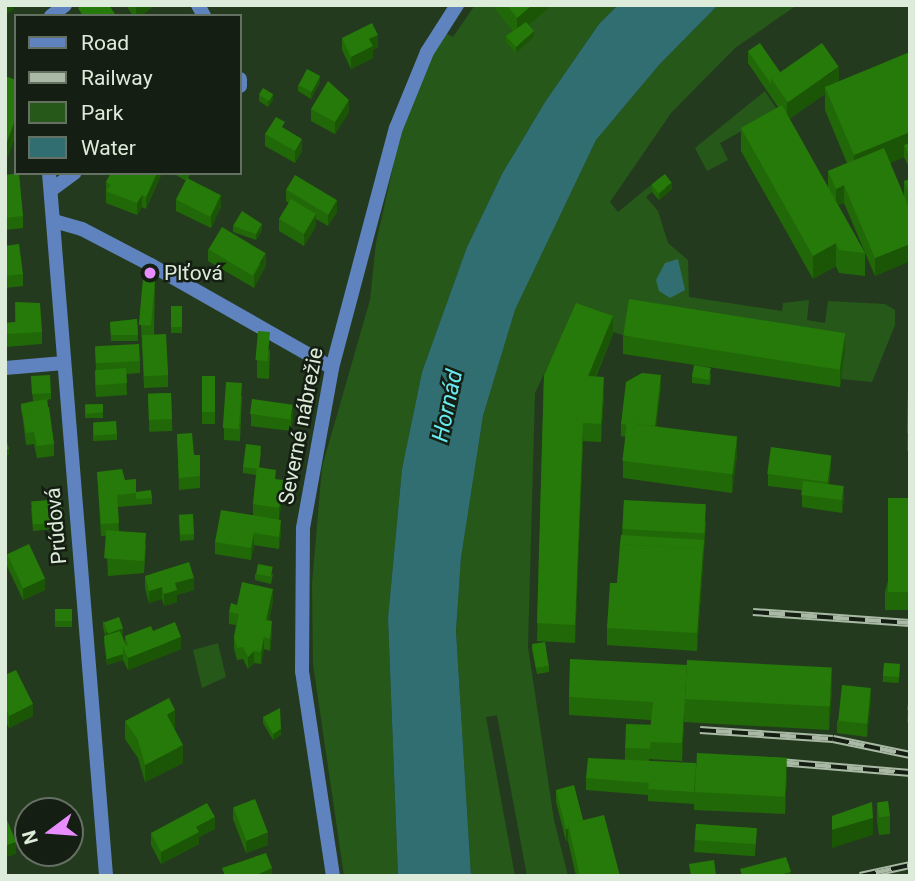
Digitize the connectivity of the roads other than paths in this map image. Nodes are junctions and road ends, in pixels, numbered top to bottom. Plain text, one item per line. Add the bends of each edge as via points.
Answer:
1 (457, 5) edge
2 (49, 175) edge
3 (71, 175) edge
4 (51, 190) junction
5 (54, 221) junction
6 (64, 363) junction
7 (5, 368) edge
8 (332, 368) junction
9 (106, 876) edge
10 (333, 876) edge

1 - 8 street, Severné nábrežie via 427,52 396,128
2 - 4 street, Prúdová
3 - 4 street
4 - 5 street, Prúdová
5 - 6 street, Prúdová
5 - 8 street via 76,226 151,265
6 - 7 street
6 - 9 street, Prúdová
8 - 10 street, Severné nábrežie via 312,465 299,589 302,671

